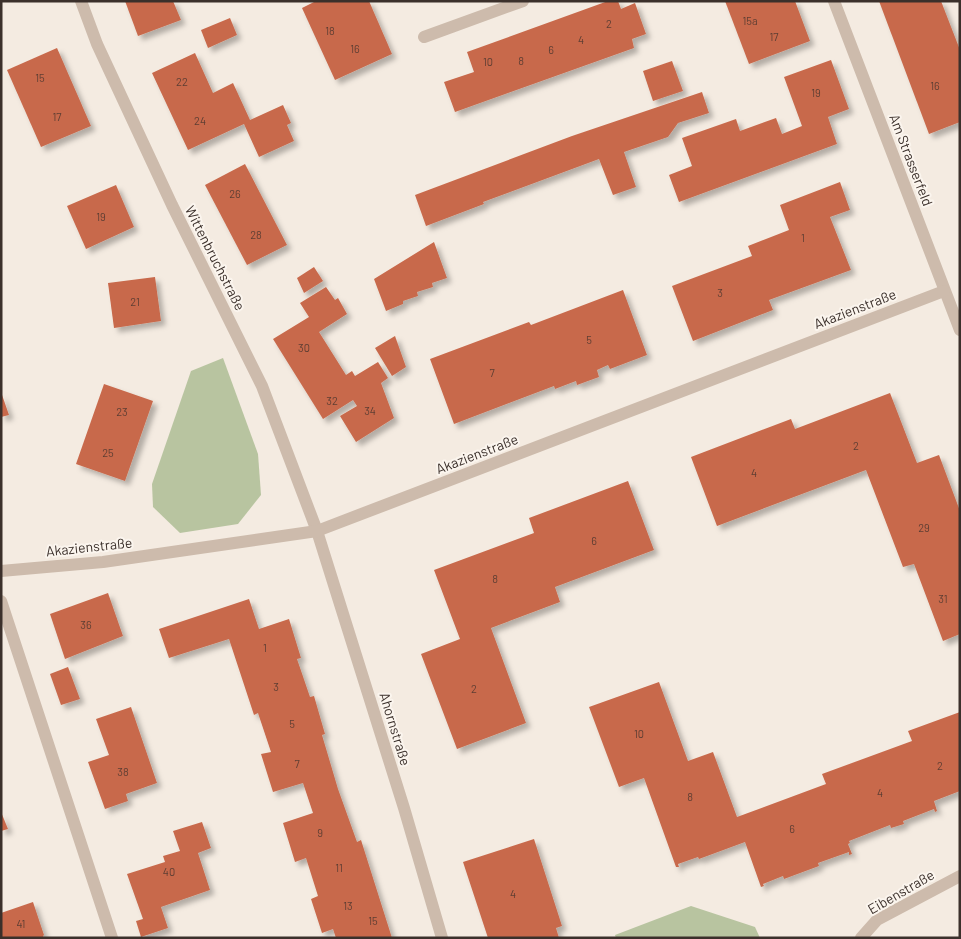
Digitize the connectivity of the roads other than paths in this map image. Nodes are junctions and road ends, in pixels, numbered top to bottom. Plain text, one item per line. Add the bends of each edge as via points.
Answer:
1 (82, 1) edge
2 (524, 1) edge
3 (834, 1) edge
4 (424, 37) dead end
5 (944, 291) junction
6 (960, 330) edge
7 (317, 531) junction
8 (1, 571) edge
9 (1, 601) edge
10 (960, 876) edge
11 (112, 938) edge
12 (442, 938) edge
13 (861, 938) edge

1 - 7 street, Wittenbruchstraße via 97,44 163,187 262,386
2 - 4 street
3 - 5 street, Am Strasserfeld
5 - 6 street, Am Strasserfeld
5 - 7 street, Akazienstraße
7 - 8 street, Akazienstraße via 103,562
7 - 12 street, Ahornstraße
9 - 11 street
10 - 13 street, Eibenstraße via 877,920

